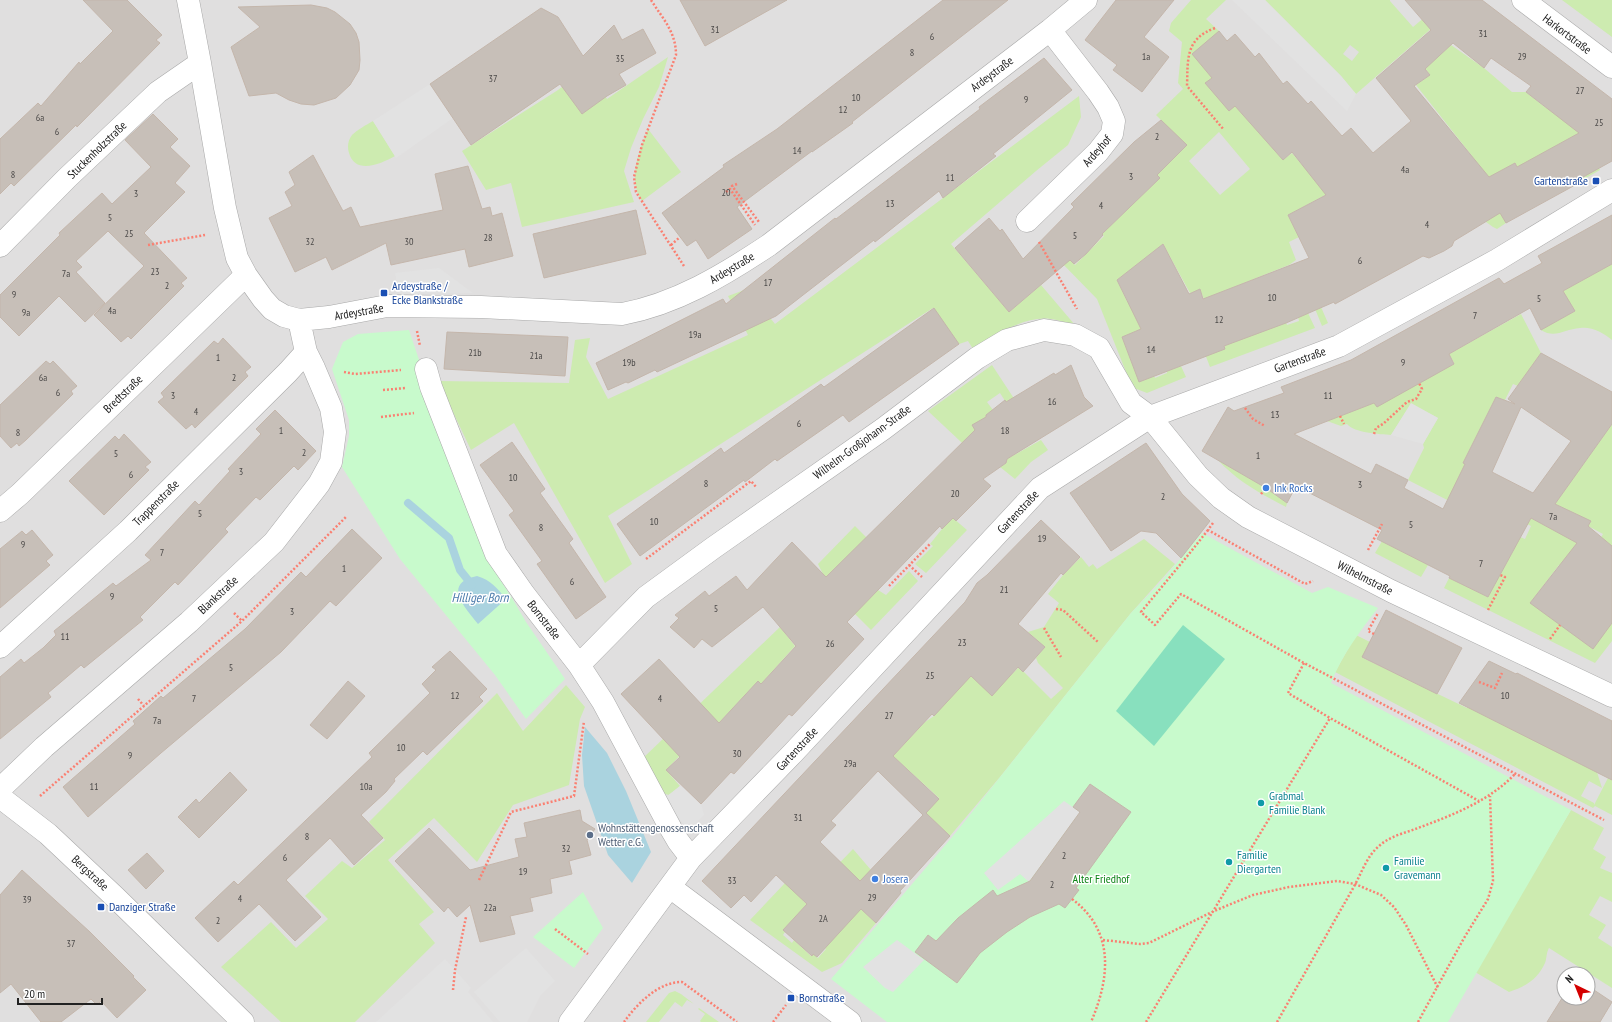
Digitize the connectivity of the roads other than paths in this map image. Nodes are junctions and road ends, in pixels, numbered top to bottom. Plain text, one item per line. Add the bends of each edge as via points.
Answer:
1 (188, 0) edge
2 (1086, 0) edge
3 (1523, 0) edge
4 (1050, 30) junction
5 (200, 63) junction
6 (1612, 67) edge
7 (1612, 190) edge
8 (1027, 221) dead end
9 (0, 246) edge
10 (246, 275) junction
11 (299, 320) junction
12 (306, 352) junction
13 (426, 369) road end
14 (1150, 416) junction
15 (0, 511) edge
16 (0, 647) edge
17 (579, 665) junction
18 (1611, 692) edge
19 (0, 789) edge
20 (0, 796) edge
21 (691, 858) junction
22 (670, 887) junction
23 (243, 1022) edge
24 (570, 1022) edge
25 (850, 1022) edge

1 - 5 street, Ardeystraße
2 - 4 street, Ardeystraße
3 - 6 street, Harkortstraße
4 - 8 street, Ardeyhof via 1098,92 1114,121 1112,134 1098,152
4 - 11 street, Ardeystraße via 745,261 699,288 645,309 622,314 481,307 387,306
5 - 9 street, Stuckenholzstraße via 158,92
5 - 10 street, Ardeystraße via 230,227 237,258
7 - 14 street, Gartenstraße via 1497,260 1339,346
10 - 11 street, Ardeystraße via 272,309
10 - 15 street, Bredtstraße
11 - 12 street
12 - 16 street, Trappenstraße via 128,531
12 - 19 street, Blankstraße via 331,408 335,432 331,462 319,484 274,542 189,622 44,747
13 - 17 street, Bornstraße via 496,554
14 - 17 street, Wilhelm-Großjohann-Straße via 1131,403 1099,348 1075,335 1044,330 1007,340 977,358 883,429 646,596
14 - 18 street, Wilhelmstraße via 1198,476 1221,498 1248,517 1391,591
14 - 21 street, Gartenstraße via 1040,488 793,753
17 - 21 street, Bornstraße via 671,829
20 - 23 street, Bergstraße via 48,834
21 - 22 street, Gartenstraße
22 - 24 street, Gartenstraße
22 - 25 street

